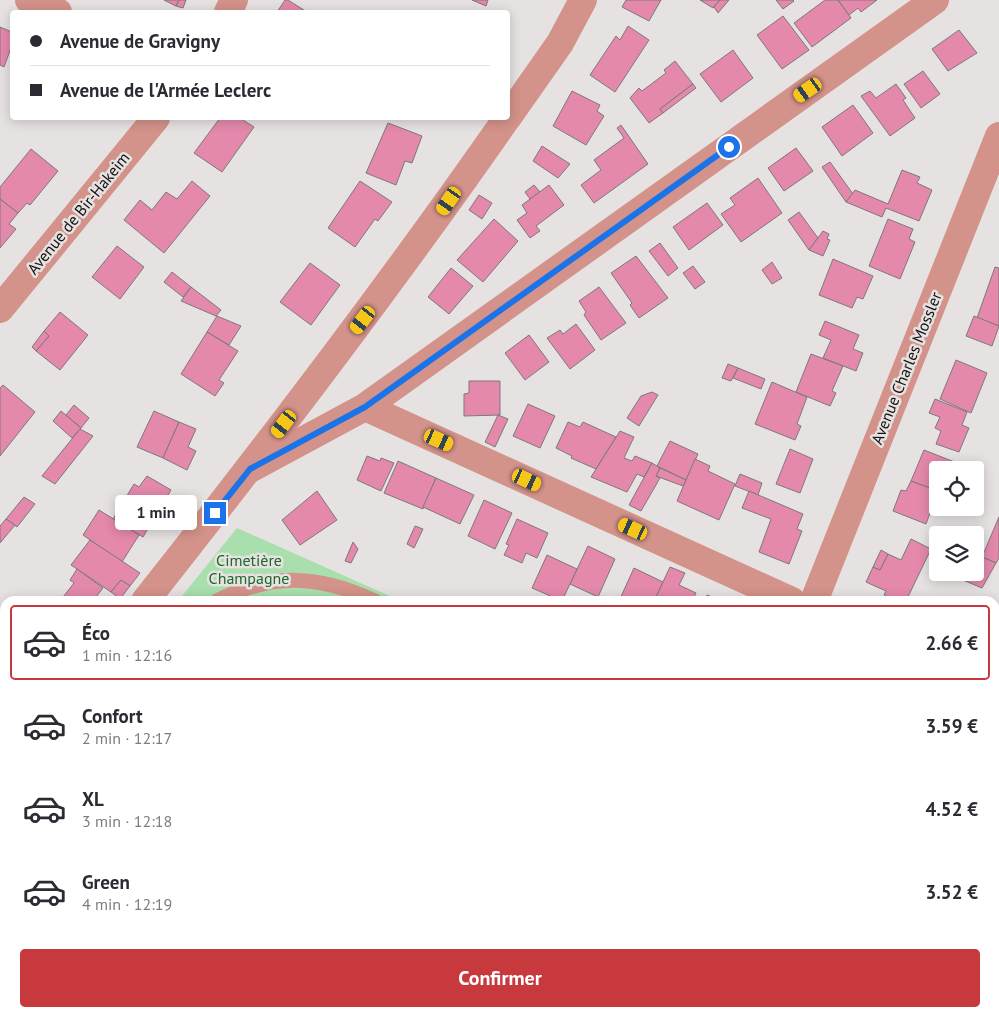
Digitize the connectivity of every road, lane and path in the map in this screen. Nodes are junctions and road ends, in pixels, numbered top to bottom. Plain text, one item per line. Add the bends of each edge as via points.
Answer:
1 (29, 0) edge
2 (583, 0) edge
3 (935, 0) edge
4 (53, 10) edge
5 (510, 113) edge
6 (154, 120) edge
7 (505, 120) edge
8 (999, 136) edge
9 (1, 304) edge
10 (365, 407) junction
11 (250, 469) junction
12 (149, 596) edge
13 (230, 596) edge
14 (362, 596) edge
15 (781, 596) edge
16 (816, 596) edge

1 - 4 street
2 - 5 street via 560,43
3 - 10 street
6 - 9 street, Avenue de Bir-Hakeim
7 - 11 street via 397,275
8 - 16 street, Avenue Charles Mossler
10 - 11 street
10 - 15 street
11 - 12 street
13 - 14 lane via 252,588 300,579 332,584

